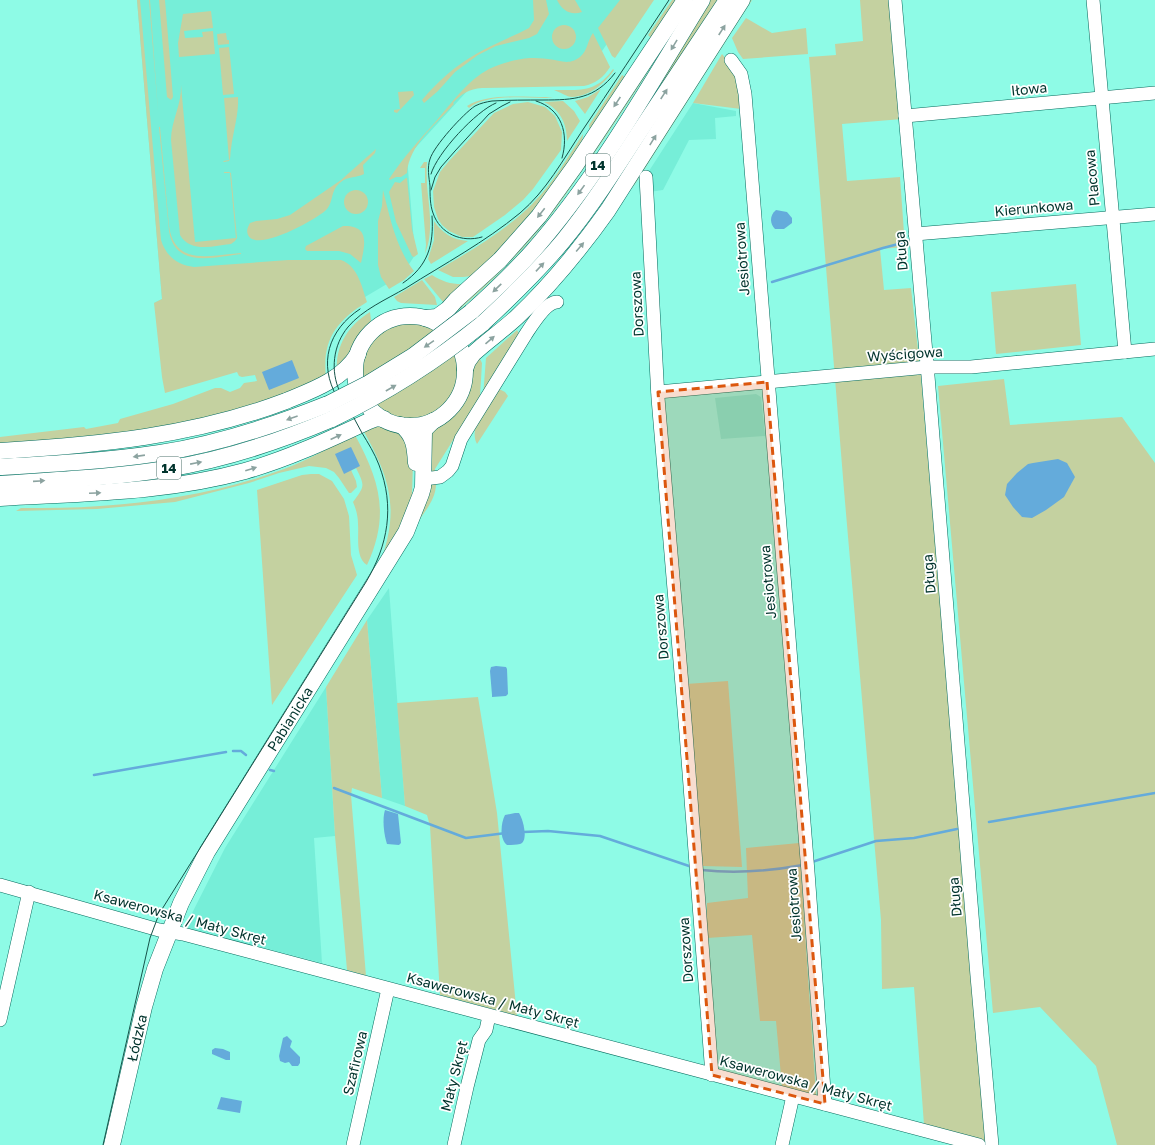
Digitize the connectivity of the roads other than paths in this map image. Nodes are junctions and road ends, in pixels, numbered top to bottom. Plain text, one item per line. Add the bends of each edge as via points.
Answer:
1 (685, 0) edge
2 (702, 0) edge
3 (738, 0) edge
4 (895, 0) edge
5 (1092, 0) edge
6 (731, 60) dead end
7 (1155, 93) edge
8 (1101, 98) junction
9 (905, 116) junction
10 (646, 177) dead end
11 (1155, 214) edge
12 (1112, 218) junction
13 (915, 234) junction
14 (557, 302) dead end
15 (425, 318) junction
16 (1155, 349) edge
17 (1125, 352) junction
18 (358, 354) junction
19 (928, 368) junction
20 (465, 369) junction
21 (767, 382) junction
22 (326, 384) junction
23 (658, 392) junction
24 (361, 394) junction
25 (384, 419) junction
26 (433, 421) junction
27 (401, 425) junction
28 (0, 451) edge
29 (0, 467) edge
30 (424, 479) junction
31 (0, 484) edge
32 (0, 498) edge
33 (416, 508) junction
34 (0, 885) edge
35 (29, 892) junction
36 (168, 932) junction
37 (6, 970) edge
38 (388, 989) junction
39 (490, 1016) junction
40 (0, 1020) edge
41 (712, 1074) junction
42 (793, 1096) junction
43 (825, 1104) junction
44 (112, 1145) edge
45 (353, 1145) edge
46 (454, 1145) edge
47 (782, 1145) edge
48 (979, 1145) edge
49 (992, 1145) edge

1 -> 15 main road via 575,166 538,216 500,260 448,309 437,317
2 -> 29 main road, 14, bridge via 617,136 568,207 522,263 471,312 395,368 328,404 239,436 194,447 127,458
20 -> 3 main road via 473,354 540,294 586,241 612,204
31 -> 3 main road, 14, bridge via 116,475 213,460 297,434 332,419 402,382 482,324 526,282 567,236
4 - 9 street, Długa
5 - 8 street, Placowa
6 - 21 street, Jesiotrowa via 743,81
7 - 8 street, Iłowa
8 - 9 street, Iłowa
8 - 12 street, Placowa
9 - 13 street, Długa
10 - 23 street, Dorszowa
11 - 12 street, Kierunkowa
12 - 13 street, Kierunkowa
12 - 17 street, Placowa
13 - 19 street, Długa
14 - 30 street via 550,304 526,334 461,439 448,471 437,478
15 - 18 main road via 396,317 382,324 368,335
15 - 20 main road via 439,325 452,337 461,352
16 - 17 street, Wyścigowa
17 - 19 street, Wyścigowa via 970,367
18 - 22 main road via 345,370
18 - 24 main road via 355,369
19 - 21 street, Wyścigowa
19 - 49 street, Długa
20 - 26 main road via 463,385 456,401
21 - 23 street, Wyścigowa
21 - 43 street, Jesiotrowa
22 - 24 main road via 342,383
22 - 28 main road via 246,415 178,432 97,444
23 - 41 street, Dorszowa
24 - 25 main road via 369,406
25 - 27 main road
32 -> 25 main road via 146,489 209,480 287,458 368,421
26 - 27 main road
26 - 30 main road, Pabianicka via 426,428 424,435
27 - 33 main road, Pabianicka via 410,434 415,452
30 - 33 main road, Pabianicka via 422,494
33 - 36 main road, Pabianicka via 401,542 207,852 188,886
34 - 35 street, Ksawerowska / Mały Skręt
35 - 36 street, Ksawerowska / Mały Skręt
35 - 37 street
36 - 38 street, Ksawerowska / Mały Skręt
36 - 44 main road, Łódzka via 149,986
37 - 40 street
38 - 39 street, Ksawerowska / Mały Skręt
38 - 45 street, Szafirowa
39 - 41 street, Ksawerowska / Mały Skręt
39 - 46 street, Mały Skręt via 486,1030 479,1040
41 - 42 street, Ksawerowska / Mały Skręt
42 - 43 street, Ksawerowska / Mały Skręt
42 - 47 street
43 - 48 street, Ksawerowska / Mały Skręt

